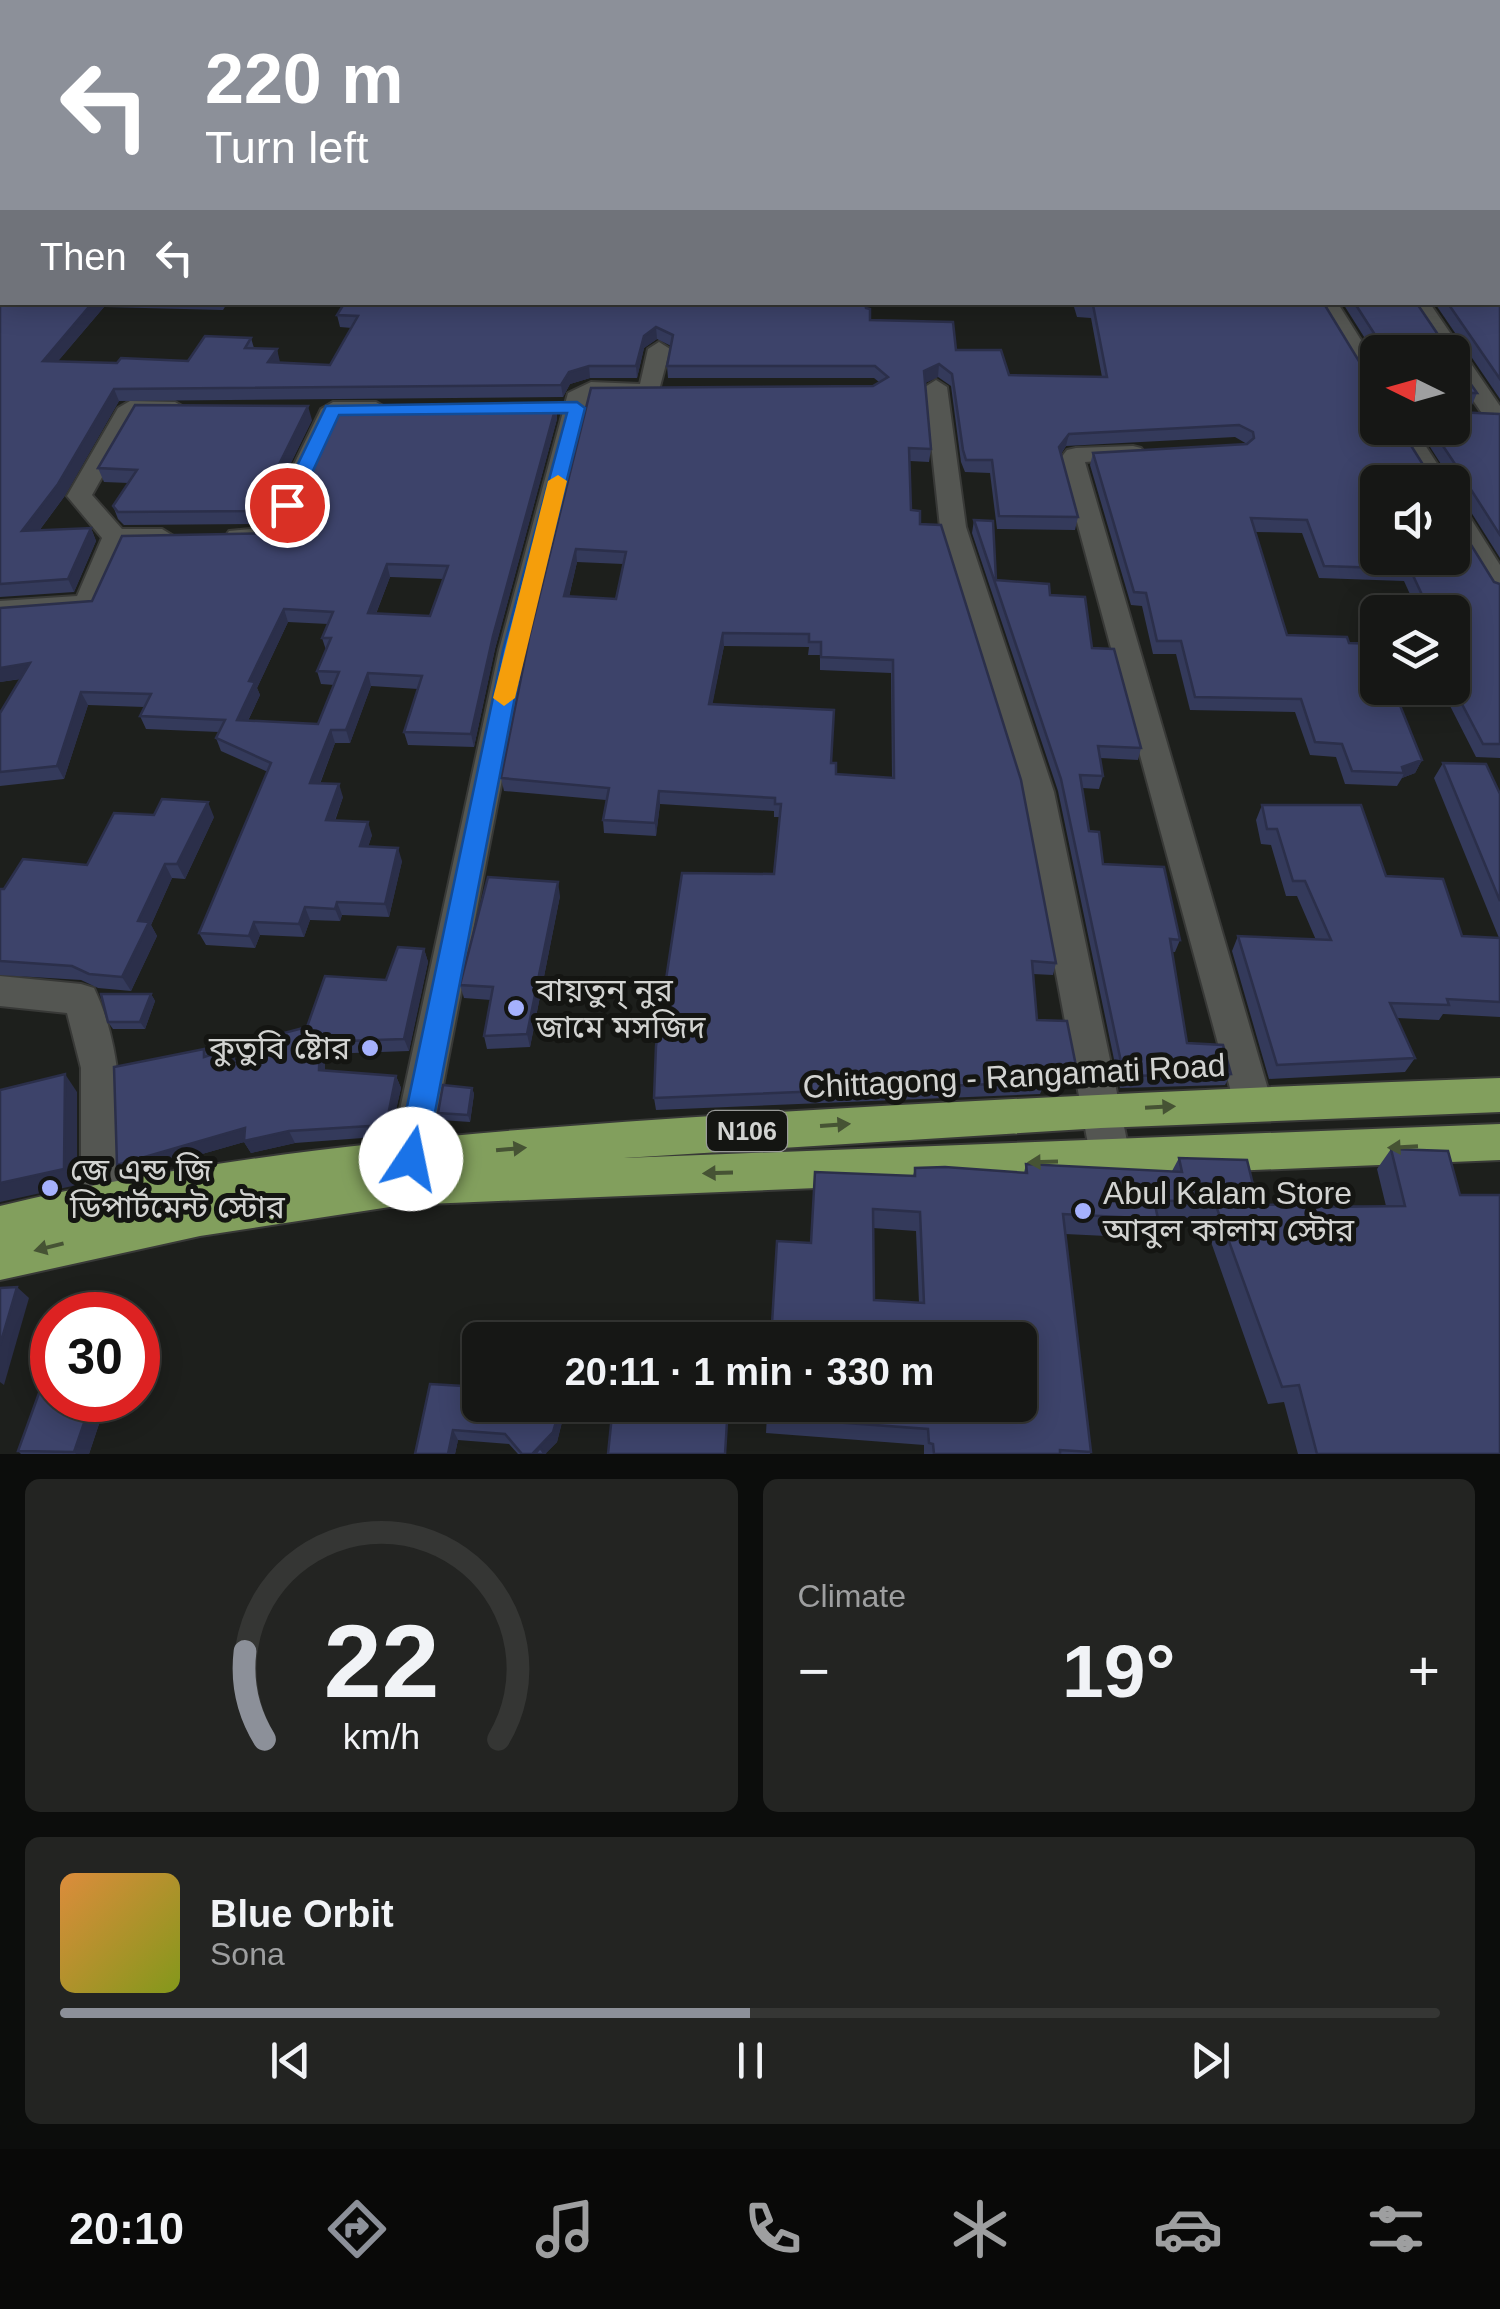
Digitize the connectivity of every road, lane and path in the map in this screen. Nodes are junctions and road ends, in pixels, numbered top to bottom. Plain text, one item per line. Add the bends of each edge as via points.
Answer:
1 (1328, 305) edge
2 (1420, 305) edge
3 (1440, 335) edge
4 (659, 350) dead end
5 (1360, 357) edge
6 (1470, 378) edge
7 (936, 387) dead end
8 (650, 389) junction
9 (687, 389) edge
10 (204, 409) edge
11 (408, 409) edge
12 (1470, 416) edge
13 (1498, 417) edge
14 (1166, 452) edge
15 (115, 537) junction
16 (1470, 538) edge
17 (1500, 587) edge
18 (0, 610) edge
19 (0, 991) edge
20 (1500, 1095) edge
21 (1253, 1103) junction
22 (1101, 1110) junction
23 (1500, 1142) edge
24 (1111, 1160) junction
25 (407, 1172) junction
26 (102, 1217) junction
27 (0, 1226) edge
28 (0, 1259) edge

1 - 5 street
2 - 3 street
4 - 8 street
6 - 13 street
7 - 22 street via 953,527 1038,792
8 - 9 street
8 - 25 street via 584,390 567,408
10 - 15 street via 130,408 79,496
11 - 15 street via 323,409 272,536
12 - 13 street
14 - 21 street via 1072,459
15 - 18 street via 88,604
16 - 17 street
19 - 26 street via 81,999 100,1068
20 - 21 highway, Chittagong - Rangamati Road / N106
22 -> 21 highway, Chittagong - Rangamati Road / N106
22 - 24 street
25 -> 22 highway, Chittagong - Rangamati Road / N106 via 595,1142
23 -> 24 highway, Chittagong - Rangamati Road / N106
24 -> 25 highway, Chittagong - Rangamati Road / N106
25 - 26 highway, Chittagong - Rangamati Road / N106 via 262,1203
26 - 27 highway, Chittagong - Rangamati Road / N106
26 -> 28 highway, Chittagong - Rangamati Road / N106

